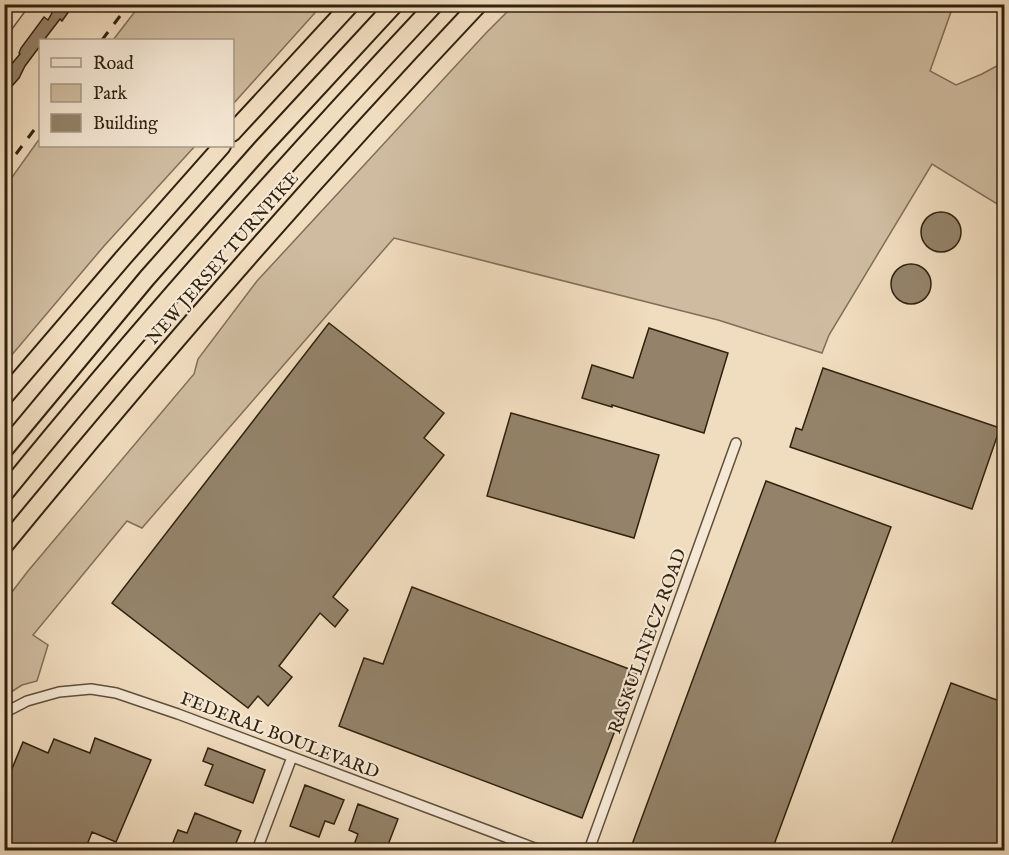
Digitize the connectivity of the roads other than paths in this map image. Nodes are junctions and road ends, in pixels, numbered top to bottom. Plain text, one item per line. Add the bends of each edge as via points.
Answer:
1 (24, 4) edge
2 (351, 4) edge
3 (395, 4) edge
4 (435, 4) edge
5 (479, 4) edge
6 (4, 31) edge
7 (234, 131) edge
8 (221, 147) edge
9 (4, 397) edge
10 (736, 444) dead end
11 (4, 450) edge
12 (4, 494) edge
13 (4, 546) edge
14 (4, 713) edge
15 (292, 757) junction
16 (257, 850) edge
17 (540, 850) edge
18 (589, 850) edge

1 - 6 street
2 - 7 highway
3 - 11 highway via 147,278
4 - 12 highway, NEW JERSEY TURNPIKE via 192,272
5 - 13 highway, NEW JERSEY TURNPIKE via 203,308
8 - 9 highway
10 - 18 street, RASKULINECZ ROAD
14 - 15 street, FEDERAL BOULEVARD via 51,694 101,690 134,698
15 - 16 street
15 - 17 street, FEDERAL BOULEVARD

